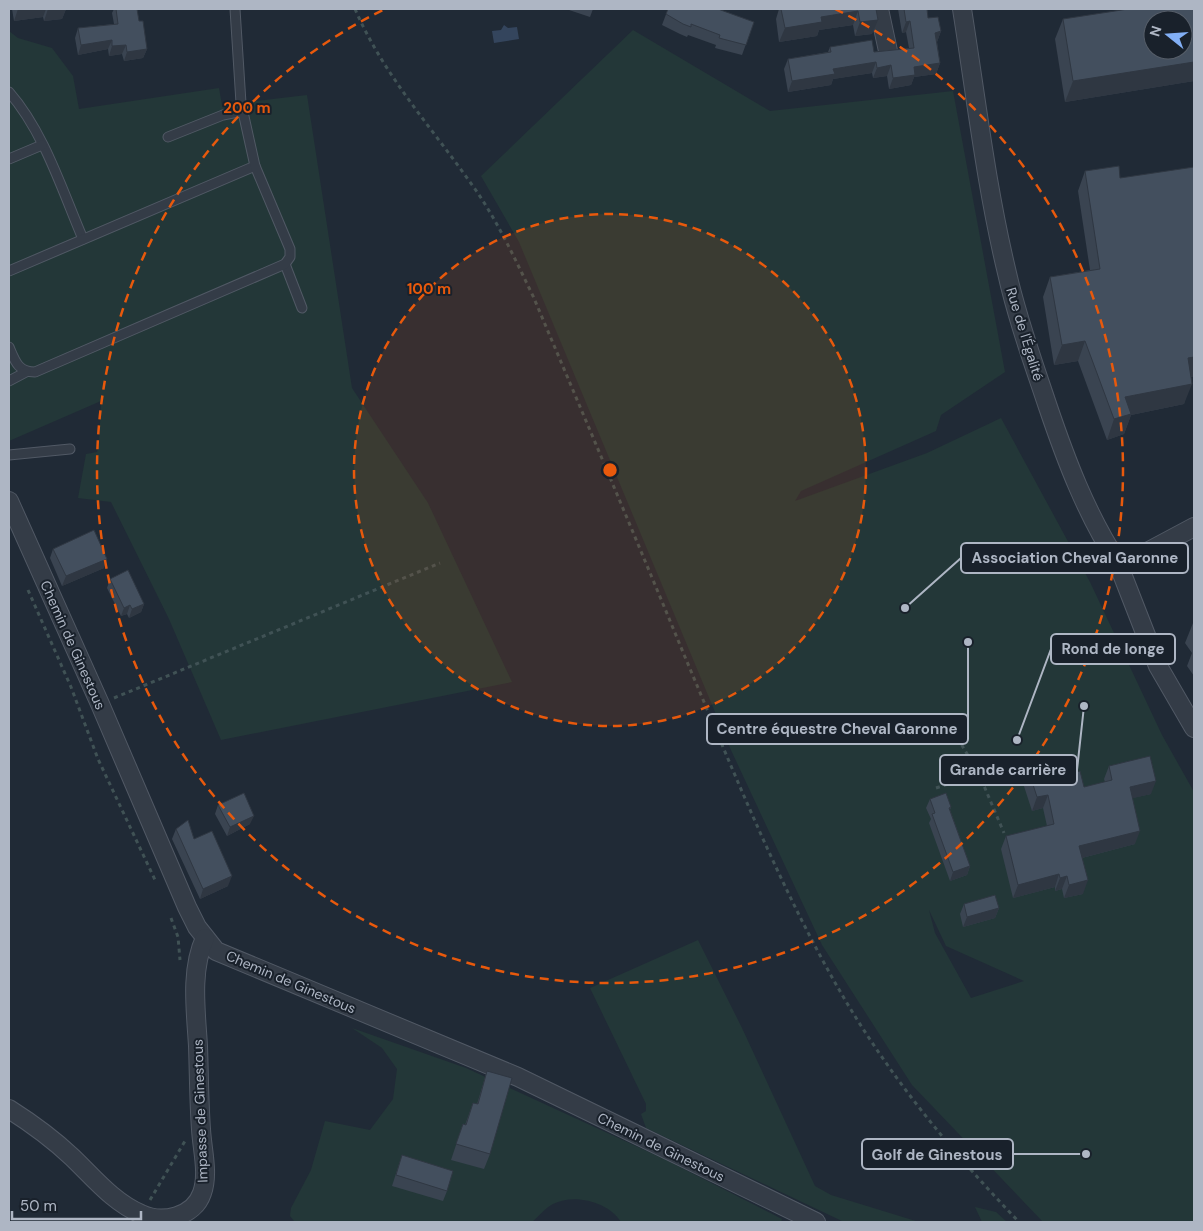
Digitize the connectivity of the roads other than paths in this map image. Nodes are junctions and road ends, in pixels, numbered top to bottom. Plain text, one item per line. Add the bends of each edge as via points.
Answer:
1 (235, 9) edge
2 (879, 9) edge
3 (962, 9) edge
4 (888, 51) edge
5 (9, 92) edge
6 (243, 111) junction
7 (168, 137) dead end
8 (42, 145) junction
9 (9, 159) edge
10 (255, 166) junction
11 (83, 239) junction
12 (285, 264) junction
13 (9, 271) edge
14 (302, 308) dead end
15 (9, 347) edge
16 (26, 372) junction
17 (9, 381) edge
18 (70, 449) dead end
19 (9, 455) edge
20 (9, 501) edge
21 (1194, 527) edge
22 (1116, 561) junction
23 (1194, 728) edge
24 (205, 938) junction
25 (9, 1109) edge
26 (816, 1222) edge

1 - 6 lane
2 - 4 street
3 - 22 street, Rue de l'Égalité via 987,171 1007,273 1023,333 1062,449 1095,527
5 - 8 lane
6 - 7 lane via 223,115
6 - 10 lane
8 - 9 lane
8 - 11 lane
10 - 11 lane
10 - 12 lane via 290,249 290,257
11 - 13 lane
12 - 14 lane
12 - 16 lane via 35,372
15 - 16 lane via 17,366
16 - 17 lane
18 - 19 lane
20 - 24 street, Chemin de Ginestous via 187,907
21 - 22 street via 1149,551
22 - 23 street, Rue de l'Égalité via 1158,666
24 - 25 street, Impasse de Ginestous via 196,973 205,1179 202,1194 192,1208 179,1216 144,1216 110,1195 71,1156
24 - 26 street, Chemin de Ginestous via 216,951 518,1077

